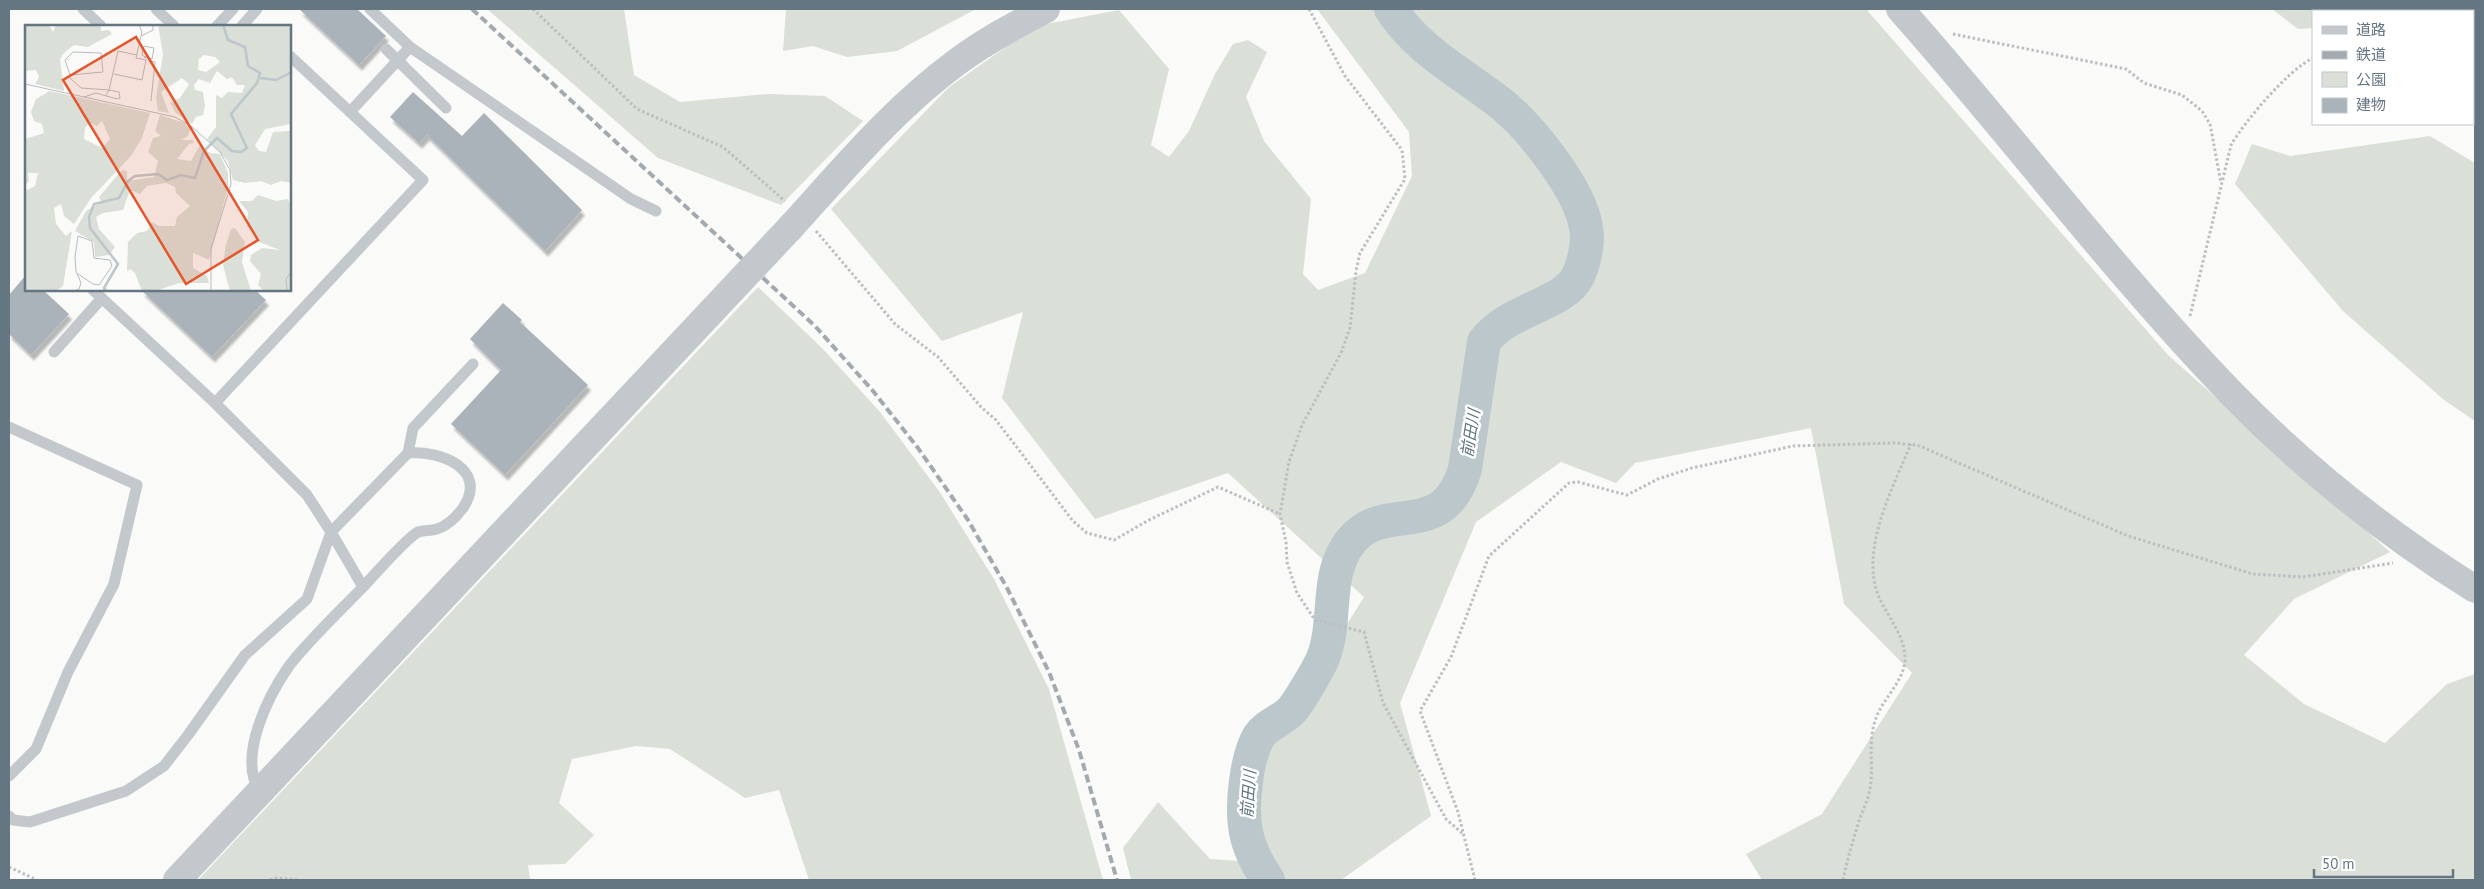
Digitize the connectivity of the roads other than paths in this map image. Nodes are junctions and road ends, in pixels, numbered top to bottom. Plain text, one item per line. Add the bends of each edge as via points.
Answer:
1 (83, 9) edge
2 (156, 9) edge
3 (233, 9) edge
4 (370, 9) edge
5 (1046, 9) edge
6 (1900, 9) edge
7 (250, 11) edge
8 (100, 25) edge
9 (173, 25) edge
10 (218, 25) edge
11 (243, 25) edge
12 (410, 47) junction
13 (386, 49) dead end
14 (291, 57) edge
15 (398, 61) junction
16 (446, 108) dead end
17 (350, 112) junction
18 (656, 211) dead end
19 (98, 294) edge
20 (54, 352) dead end
21 (473, 364) dead end
22 (215, 403) junction
23 (9, 428) edge
24 (408, 453) junction
25 (331, 532) junction
26 (363, 587) junction
27 (2475, 589) edge
28 (9, 776) edge
29 (260, 792) junction
30 (9, 816) edge
31 (177, 880) edge

1 - 8 lane
2 - 9 lane
3 - 10 lane
4 - 12 lane
5 - 29 street, bridge via 1003,31 957,62 880,131
6 - 27 street via 2180,338 2233,395 2315,472 2424,557
7 - 11 lane
12 - 15 lane
12 - 18 lane via 631,199
13 - 15 lane
14 - 17 lane
15 - 16 lane
15 - 17 lane
17 - 22 lane via 423,180
19 - 20 lane
19 - 22 lane
21 - 24 lane via 413,428
22 - 25 lane via 307,495
23 - 28 lane via 137,485 114,584 68,672 36,749
24 - 25 lane
24 - 26 lane via 424,451 439,454 453,462 464,470 471,492 450,522 438,529 418,532
25 - 26 lane
25 - 30 lane via 307,599 245,655 164,766 126,791 30,822 13,820
26 - 29 lane via 289,666 272,696 251,752 253,783
29 - 31 street

